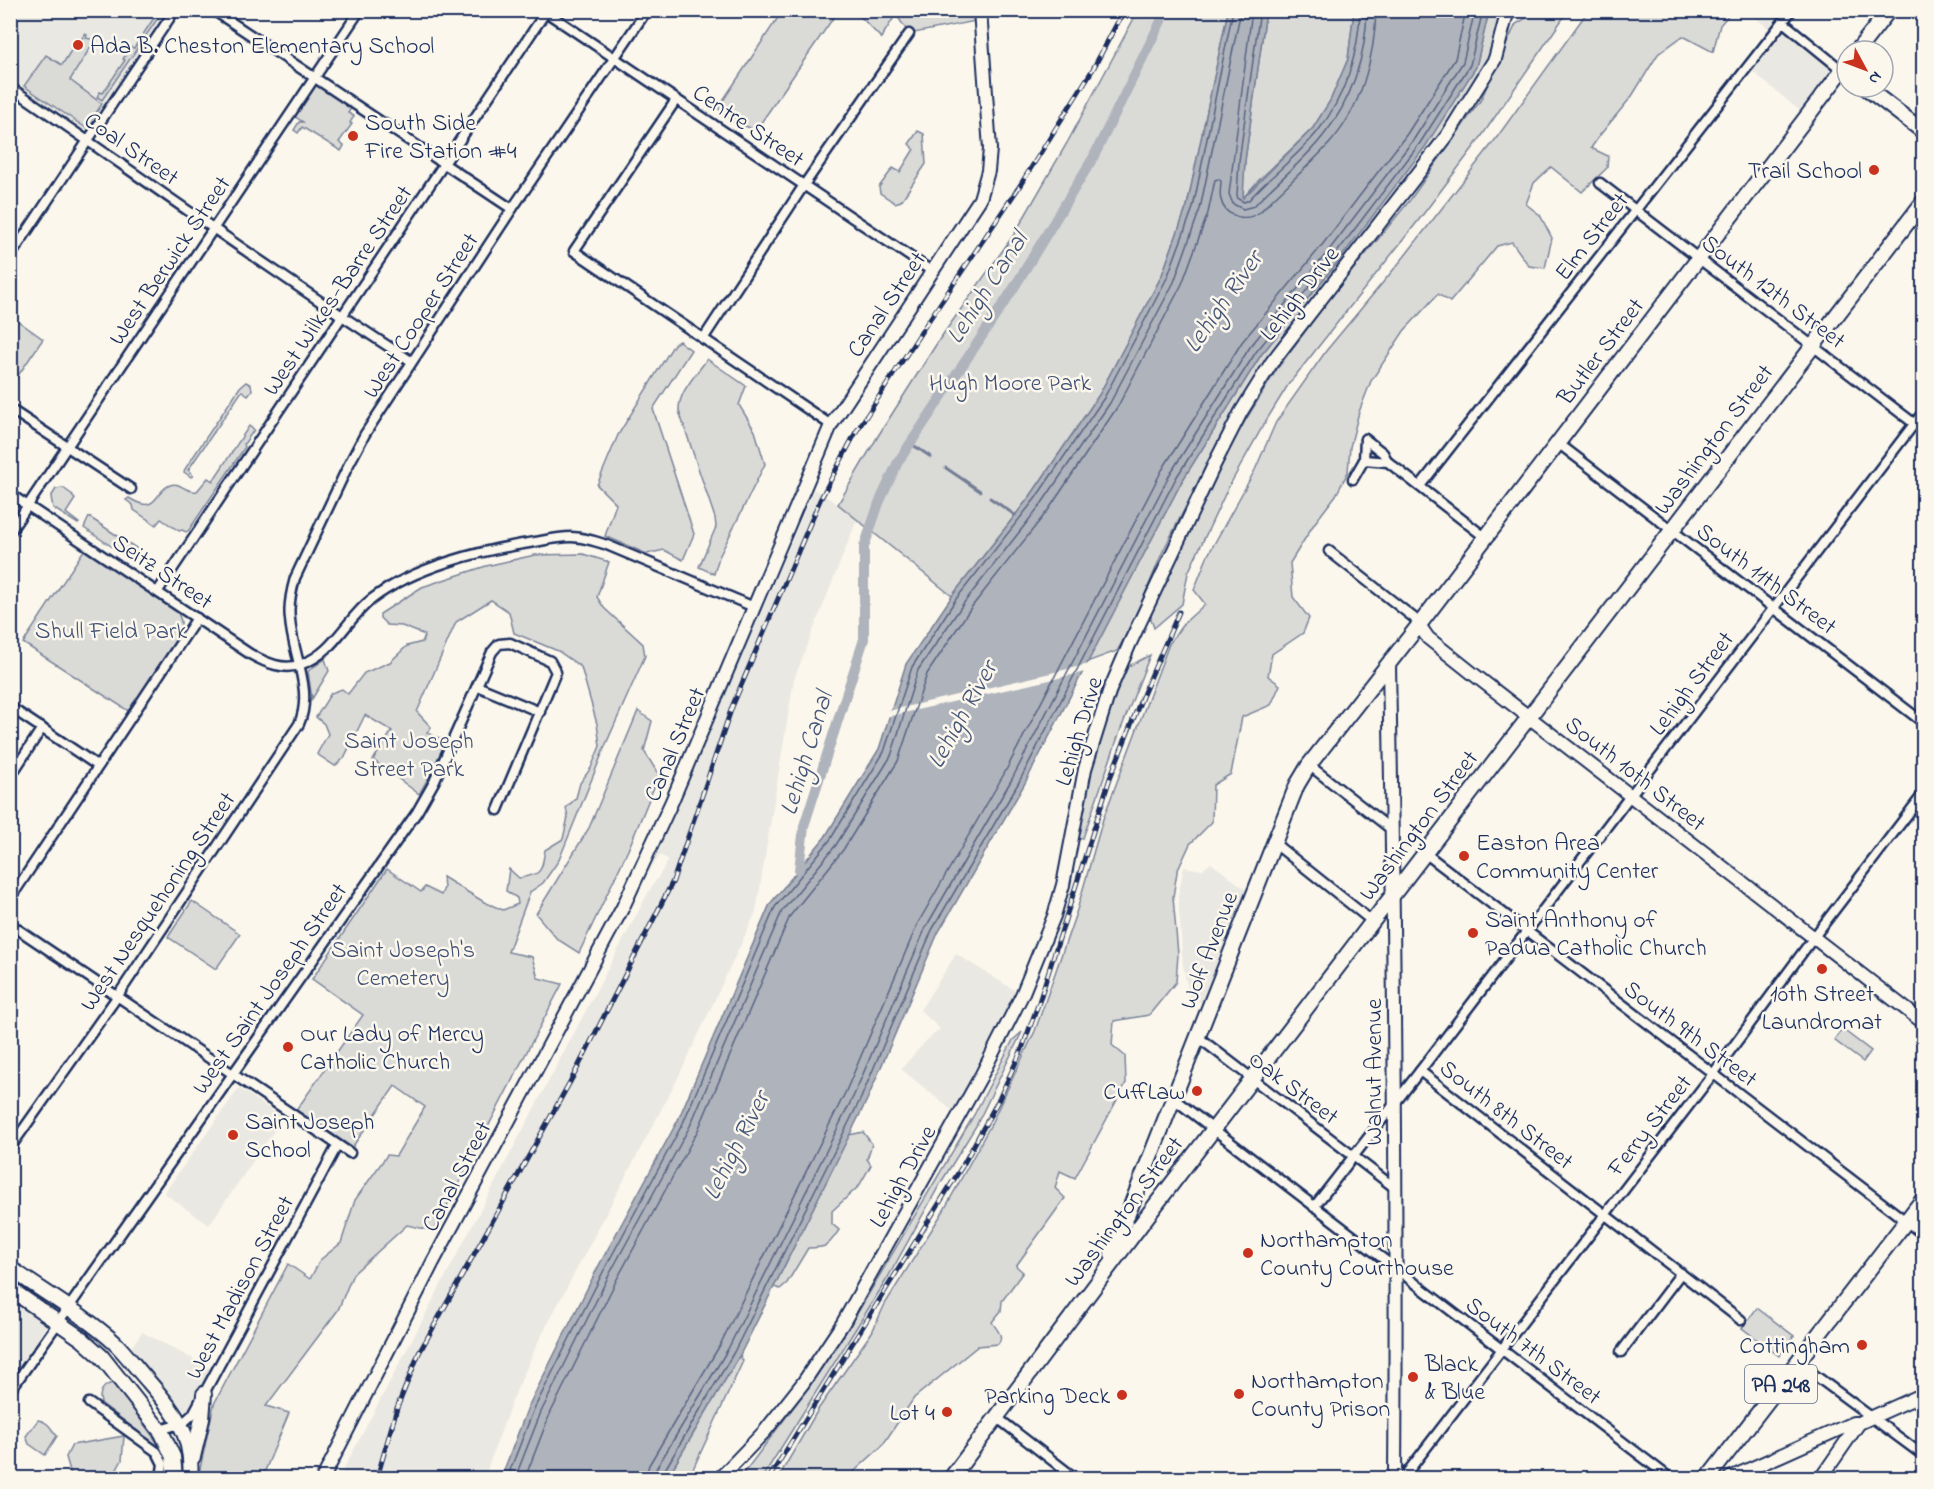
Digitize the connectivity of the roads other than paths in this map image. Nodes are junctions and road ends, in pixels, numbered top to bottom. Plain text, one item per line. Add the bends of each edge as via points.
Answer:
1 (175, 10) edge
2 (213, 10) edge
3 (360, 10) edge
4 (647, 10) edge
5 (980, 10) edge
6 (1508, 10) edge
7 (1792, 10) edge
8 (1889, 10) edge
9 (545, 11) edge
10 (1783, 22) junction
11 (909, 34) dead end
12 (1866, 39) edge
13 (614, 58) junction
14 (1835, 61) edge
15 (315, 79) junction
16 (1835, 82) edge
17 (10, 87) edge
18 (1880, 99) edge
19 (676, 100) junction
20 (1923, 132) edge
21 (87, 140) junction
22 (444, 165) junction
23 (1600, 183) dead end
24 (804, 185) junction
25 (1923, 201) edge
26 (512, 209) junction
27 (1636, 210) junction
28 (213, 230) junction
29 (10, 257) edge
30 (1699, 258) junction
31 (933, 272) junction
32 (342, 316) junction
33 (703, 339) junction
34 (1813, 346) junction
35 (411, 361) junction
36 (10, 409) edge
37 (1923, 411) edge
38 (1914, 423) junction
39 (831, 425) junction
40 (1923, 430) edge
41 (1558, 443) junction
42 (67, 446) junction
43 (1364, 460) junction
44 (1389, 462) junction
45 (1353, 479) dead end
46 (1420, 486) junction
47 (130, 489) dead end
48 (10, 494) edge
49 (28, 506) junction
50 (1672, 530) junction
51 (10, 532) edge
52 (1486, 538) junction
53 (1329, 550) dead end
54 (158, 591) junction
55 (754, 607) junction
56 (1773, 607) junction
57 (197, 618) junction
58 (1419, 625) junction
59 (1389, 665) junction
60 (298, 666) junction
61 (477, 686) junction
62 (10, 707) edge
63 (540, 712) junction
64 (1529, 717) junction
65 (1923, 723) edge
66 (42, 728) junction
67 (1309, 765) junction
68 (98, 766) junction
69 (11, 775) edge
70 (1923, 793) edge
71 (1630, 795) junction
72 (498, 810) dead end
73 (1392, 830) junction
74 (1274, 843) junction
75 (1425, 853) junction
76 (1393, 895) junction
77 (10, 899) edge
78 (1373, 922) junction
79 (10, 924) edge
80 (1525, 932) junction
81 (1814, 937) junction
82 (117, 996) junction
83 (1923, 1023) edge
84 (1198, 1037) junction
85 (1420, 1071) junction
86 (1713, 1074) junction
87 (232, 1075) junction
88 (1252, 1079) junction
89 (1174, 1099) junction
90 (1394, 1104) junction
91 (1214, 1129) junction
92 (337, 1146) junction
93 (10, 1148) edge
94 (350, 1153) dead end
95 (1354, 1156) junction
96 (1395, 1188) junction
97 (1136, 1196) junction
98 (1923, 1198) edge
99 (1314, 1207) junction
100 (1151, 1210) junction
101 (1605, 1214) junction
102 (1905, 1221) junction
103 (1923, 1236) edge
104 (10, 1268) edge
105 (1396, 1270) junction
106 (1104, 1272) junction
107 (1681, 1273) junction
108 (10, 1289) edge
109 (68, 1309) junction
110 (1741, 1320) dead end
111 (58, 1322) junction
112 (1502, 1349) junction
113 (1621, 1352) dead end
114 (1797, 1362) junction
115 (10, 1391) edge
116 (204, 1394) junction
117 (1923, 1394) edge
118 (89, 1403) dead end
119 (995, 1416) junction
120 (1865, 1420) junction
121 (180, 1424) junction
122 (160, 1430) junction
123 (1923, 1456) edge
124 (192, 1462) junction
125 (161, 1479) edge
126 (175, 1479) edge
127 (190, 1479) edge
128 (323, 1479) edge
129 (720, 1479) edge
130 (951, 1479) edge
131 (1075, 1479) edge
132 (1395, 1479) edge
133 (1402, 1479) edge
134 (1670, 1479) edge
135 (1708, 1479) edge
136 (1730, 1479) edge
137 (1821, 1479) edge

1 - 21 street
2 - 15 street
3 - 15 street, West Berwick Street
4 - 13 street, West Cooper Street
5 - 31 street, Canal Street via 988,171 976,207
6 - 129 street, Lehigh Drive via 1495,59 1447,136 1272,362 1241,412 1109,692 1085,768 1054,916 1016,1006 843,1323 803,1383
7 - 10 street, Elm Street
8 - 12 main road
9 - 13 street, Centre Street
9 - 22 street, West Wilkes-Barre Street
10 - 14 street
10 - 27 street, Elm Street
11 - 24 street
13 - 19 street, Centre Street
13 - 26 street, West Cooper Street
15 - 22 street
15 - 28 street, West Berwick Street
16 - 30 main road, Butler Street
17 - 21 street, Coal Street
18 - 20 main road
19 - 24 street, Centre Street
19 - 33 street via 574,251
21 - 28 street, Coal Street
21 - 29 street
22 - 26 street
22 - 32 street, West Wilkes-Barre Street
23 - 27 street, South 12th Street
24 - 31 street, Centre Street
24 - 33 street
25 - 34 main road, Washington Street
26 - 35 street, West Cooper Street
27 - 30 street, South 12th Street
27 - 46 street, Elm Street
28 - 32 street, Coal Street
28 - 42 street, West Berwick Street
30 - 34 street, South 12th Street
30 - 41 main road, Butler Street
31 - 39 street, Canal Street
32 - 35 street, Coal Street
32 - 54 street, West Wilkes-Barre Street
33 - 39 street
34 - 38 street, South 12th Street
34 - 50 main road, Washington Street
35 - 60 street, West Cooper Street via 357,449 295,578 289,618
36 - 42 street
37 - 38 street, Lehigh Street
38 - 40 street, South 12th Street
38 - 56 street, Lehigh Street
39 - 55 street, Canal Street
41 - 50 street, South 11th Street
41 - 52 main road, Butler Street
42 - 47 street
42 - 49 street, West Berwick Street
43 - 44 street
43 - 44 street via 1365,440
43 - 45 street
44 - 46 street
46 - 52 street
48 - 49 street, Seitz Street
49 - 51 street, West Berwick Street
49 - 54 street, Seitz Street
50 - 56 street, South 11th Street
50 - 64 main road, Washington Street
52 - 58 main road, Butler Street
53 - 58 street, South 10th Street
54 - 57 street, Seitz Street
55 - 60 street via 607,545 562,537 485,552 404,580 371,599 323,653
55 - 128 street, Canal Street via 623,907 433,1262
56 - 65 street, South 11th Street
56 - 71 street, Lehigh Street
57 - 60 street, Seitz Street via 262,661 281,667
57 - 68 street
58 - 59 main road, Butler Street
58 - 64 street, South 10th Street via 1428,638
59 - 67 main road, Wolf Avenue
59 - 73 street, Walnut Avenue
60 - 82 street, West Nesquehoning Street via 305,695 299,724
61 - 63 street
61 - 63 street, West Saint Joseph Street via 492,652 503,643 512,644 554,666 556,674
61 - 87 street, West Saint Joseph Street via 422,803
62 - 66 street
63 - 72 street
64 - 71 street, South 10th Street
64 - 75 main road, Washington Street
66 - 68 street
66 - 69 street
67 - 73 street
67 - 74 main road, Wolf Avenue via 1296,785
68 - 77 street
70 - 81 street, Ferry Street
71 - 80 street, Lehigh Street
71 - 81 street, South 10th Street
73 - 76 street, Walnut Avenue
74 - 78 street
74 - 84 main road, Wolf Avenue
75 - 76 main road, Washington Street
75 - 80 street, South 9th Street
76 - 78 main road, Washington Street
76 - 90 street, Walnut Avenue
78 - 88 main road, Washington Street
79 - 82 street
80 - 85 street, Lehigh Street
80 - 86 street, South 9th Street
81 - 83 street, South 10th Street
81 - 86 street, Ferry Street
82 - 87 street
82 - 93 street, West Nesquehoning Street
84 - 88 street, Oak Street
84 - 89 main road, Wolf Avenue
85 - 90 street, Lehigh Street
85 - 101 street, South 8th Street
86 - 101 street, Ferry Street
86 - 102 street, South 9th Street
87 - 92 street
87 - 109 street, West Saint Joseph Street
88 - 91 main road, Washington Street
88 - 95 street, Oak Street
89 - 91 street, South 7th Street
89 - 97 main road, Wolf Avenue
90 - 95 street, Lehigh Street
90 - 96 street, Walnut Avenue
91 - 99 street, South 7th Street
91 - 100 main road, Washington Street
92 - 94 street
92 - 116 street, West Madison Street
95 - 96 street, Oak Street
95 - 99 street, Lehigh Street
96 - 105 street, Walnut Avenue
97 - 100 main road
97 - 106 main road, Wolf Avenue
98 - 102 main road, PA 248
99 - 105 street, South 7th Street
100 - 106 main road, Washington Street
101 - 107 street, South 8th Street
101 - 112 street, Ferry Street
102 - 103 street, South 9th Street
102 - 114 main road, PA 248
104 - 109 main road
105 - 112 street, South 7th Street
105 - 132 street, Walnut Avenue
106 - 119 main road, Washington Street
107 - 110 street, South 8th Street
107 - 113 street
108 - 111 main road
109 - 111 street, West Saint Joseph Street
109 - 121 main road via 117,1345 165,1400
111 - 115 street, West Saint Joseph Street
111 - 122 main road via 102,1358
112 - 133 street, Ferry Street
112 - 134 street, South 7th Street
114 - 120 street
114 - 135 main road, PA 248
116 - 121 street, West Madison Street via 191,1416
116 - 124 main road
117 - 120 street
118 - 125 street via 158,1452 163,1464
119 - 130 main road, Washington Street
119 - 131 street
120 - 123 street
120 - 136 street
120 - 137 street
121 - 122 street
121 - 124 main road
122 - 126 main road via 173,1457
124 - 127 main road

